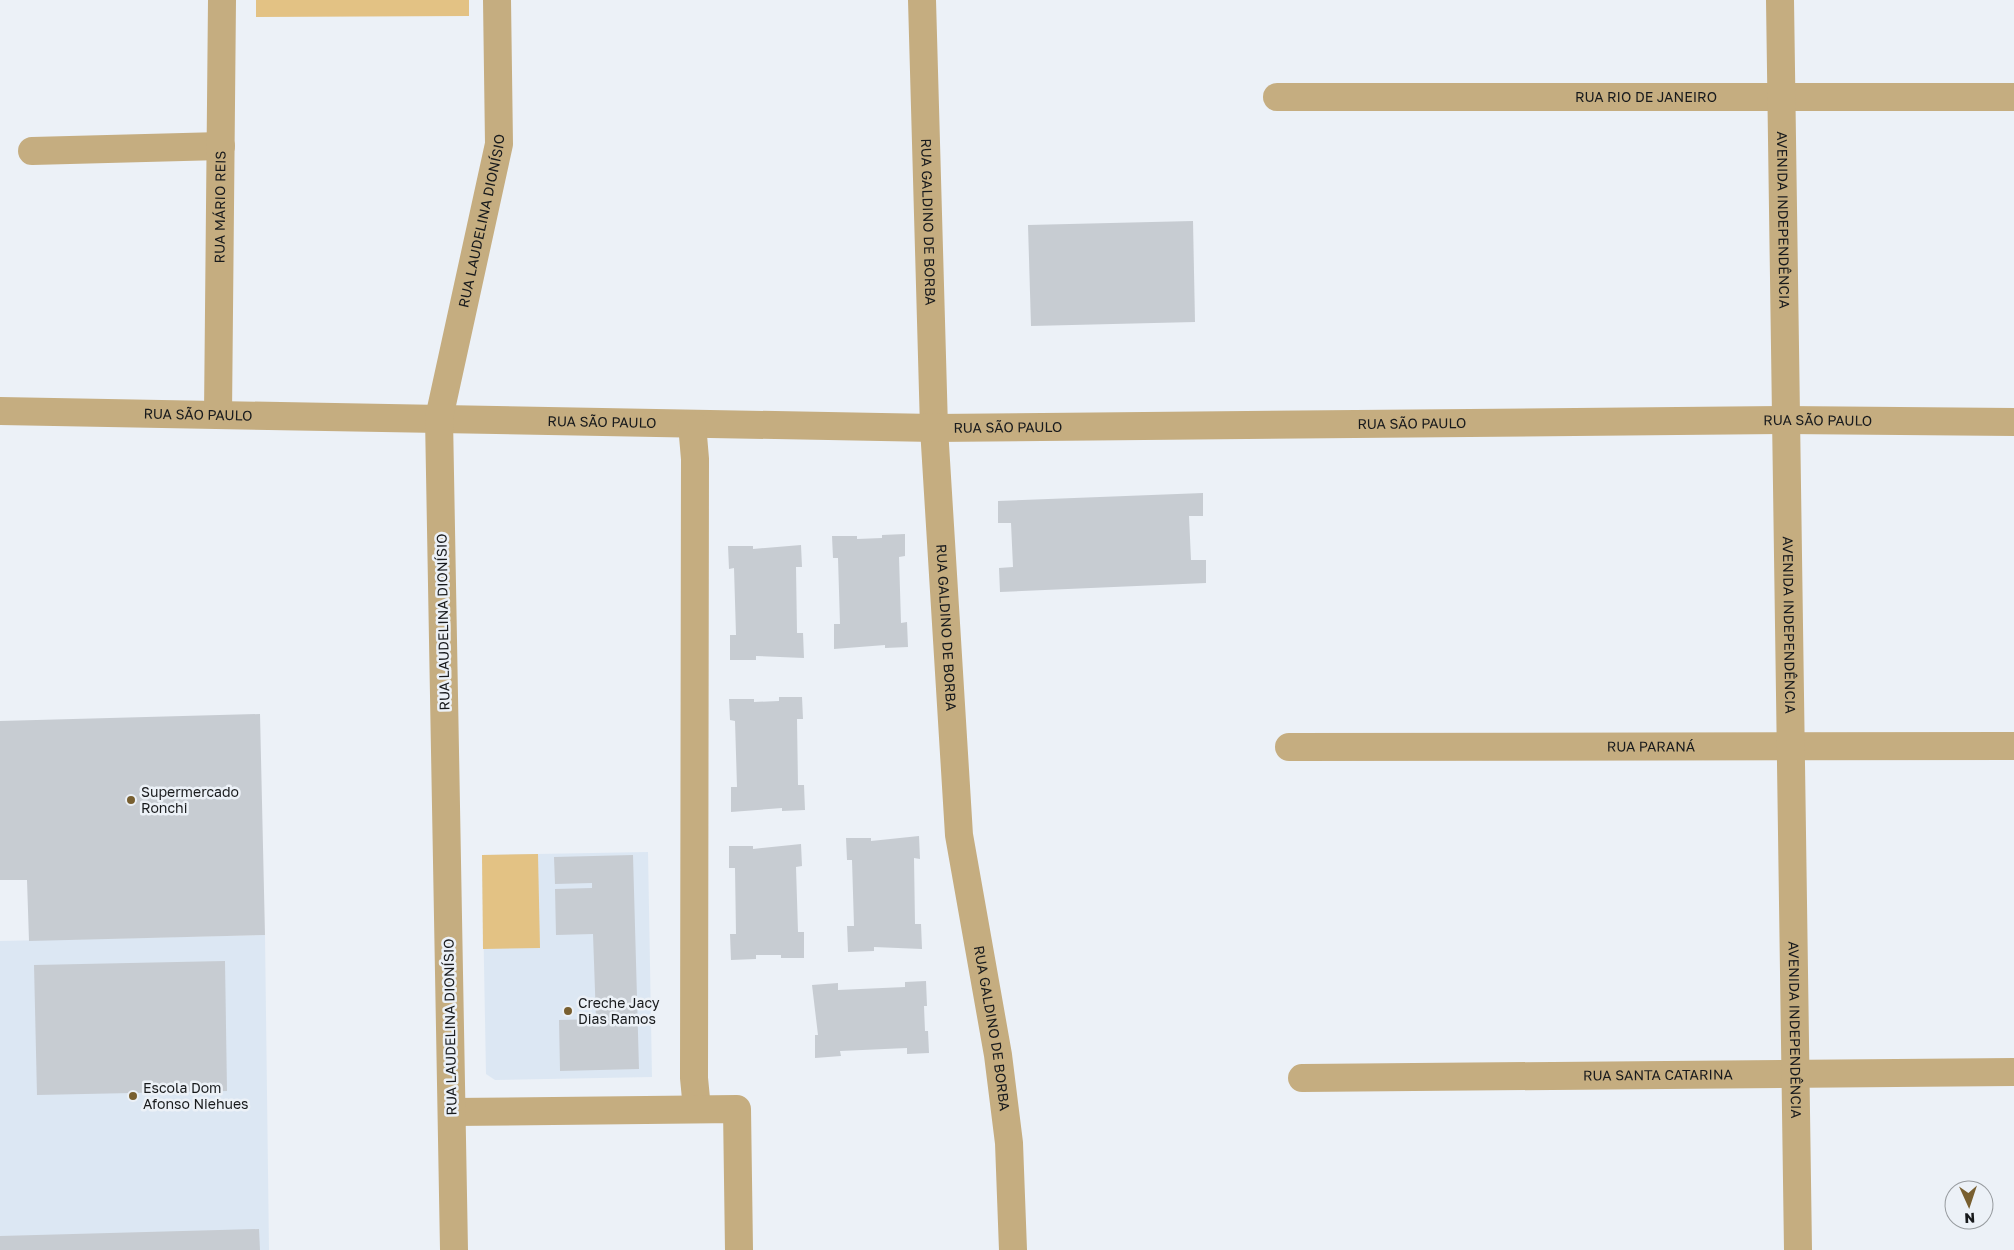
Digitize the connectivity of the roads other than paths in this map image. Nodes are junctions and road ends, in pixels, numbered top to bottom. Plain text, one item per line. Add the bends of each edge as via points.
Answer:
1 (222, 0) edge
2 (497, 0) edge
3 (922, 0) edge
4 (1780, 0) edge
5 (1277, 97) dead end
6 (1782, 97) junction
7 (2014, 97) edge
8 (221, 146) junction
9 (32, 151) dead end
10 (0, 411) edge
11 (218, 415) junction
12 (439, 418) junction
13 (1786, 420) junction
14 (2014, 422) edge
15 (692, 424) junction
16 (934, 428) junction
17 (1792, 746) junction
18 (2014, 746) edge
19 (1289, 747) dead end
20 (2014, 1072) edge
21 (1796, 1074) junction
22 (1302, 1078) dead end
23 (697, 1110) junction
24 (452, 1112) junction
25 (454, 1250) edge
26 (739, 1250) edge
27 (1013, 1250) edge
28 (1798, 1250) edge

1 - 8 street, RUA MÁRIO REIS
2 - 12 street, RUA LAUDELINA DIONÍSIO via 499,144
3 - 16 street, RUA GALDINO DE BORBA
4 - 6 street, AVENIDA INDEPENDÊNCIA
5 - 6 street, RUA RIO DE JANEIRO
6 - 7 street, RUA RIO DE JANEIRO
6 - 13 street, AVENIDA INDEPENDÊNCIA
8 - 9 street
8 - 11 street, RUA MÁRIO REIS
10 - 11 street, RUA SÃO PAULO
11 - 12 street, RUA SÃO PAULO
12 - 15 street, RUA SÃO PAULO
12 - 24 street, RUA LAUDELINA DIONÍSIO
13 - 14 street, RUA SÃO PAULO
13 - 16 street, RUA SÃO PAULO
13 - 17 street, AVENIDA INDEPENDÊNCIA
15 - 16 street, RUA SÃO PAULO
15 - 23 street via 695,459 694,1078
16 - 27 street, RUA GALDINO DE BORBA via 959,836 998,1055 1008,1133
17 - 18 street, RUA PARANÁ
17 - 19 street, RUA PARANÁ
17 - 21 street, AVENIDA INDEPENDÊNCIA
20 - 21 street, RUA SANTA CATARINA
21 - 22 street, RUA SANTA CATARINA
21 - 28 street, AVENIDA INDEPENDÊNCIA
23 - 24 street
23 - 26 street via 738,1108
24 - 25 street, RUA LAUDELINA DIONÍSIO

